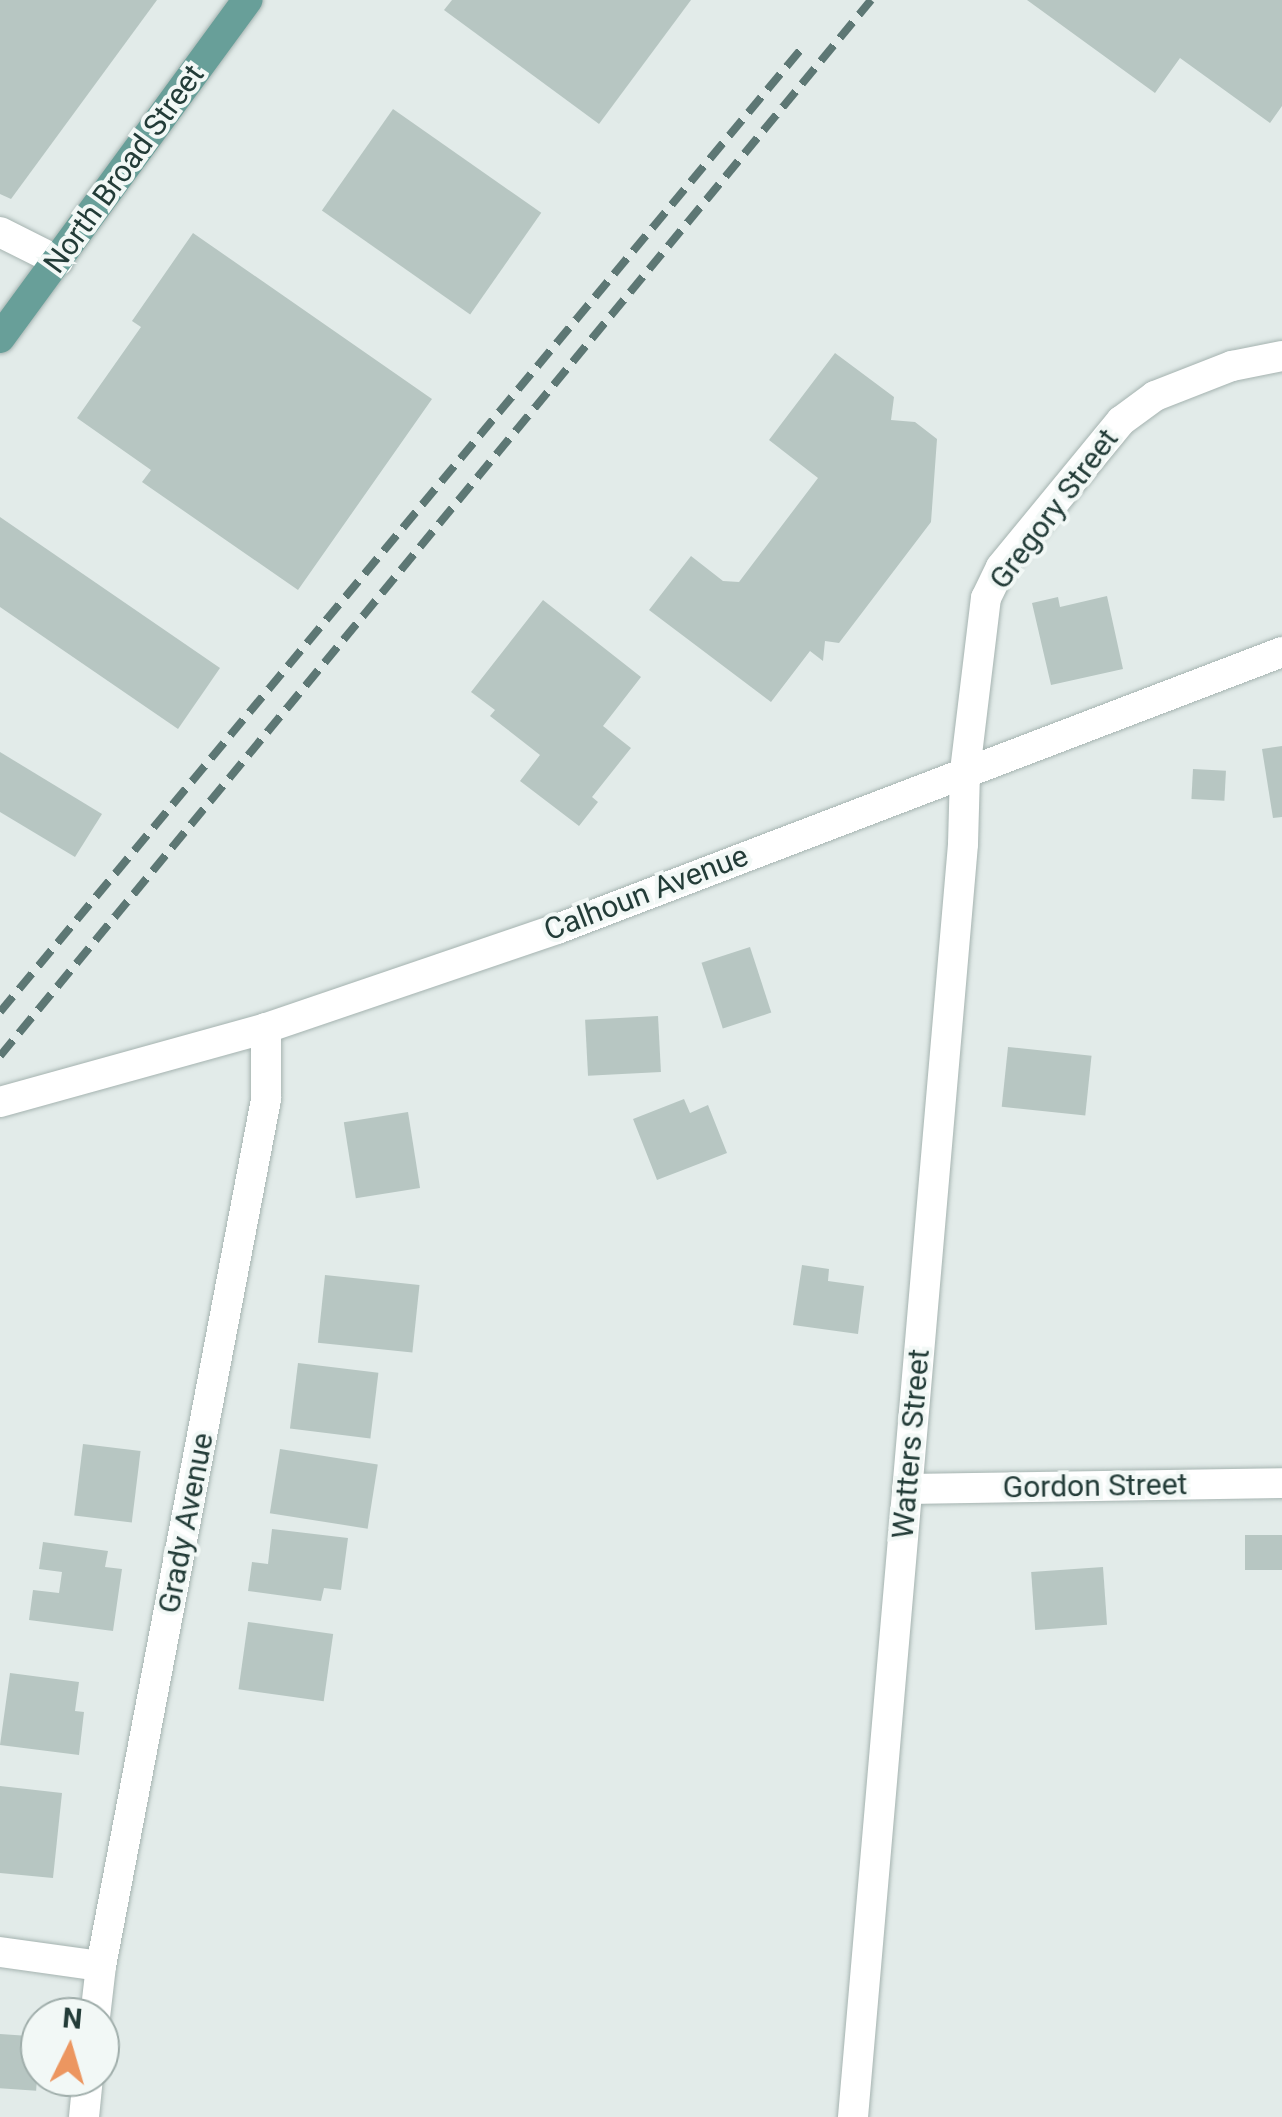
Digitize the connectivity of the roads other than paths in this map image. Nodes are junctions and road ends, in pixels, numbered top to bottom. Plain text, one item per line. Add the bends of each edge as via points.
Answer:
1 (248, 0) edge
2 (0, 232) edge
3 (58, 260) junction
4 (0, 338) edge
5 (1282, 356) edge
6 (1282, 652) edge
7 (965, 771) junction
8 (266, 1028) junction
9 (0, 1102) edge
10 (1282, 1483) edge
11 (907, 1489) junction
12 (0, 1952) edge
13 (101, 1966) junction
14 (97, 1997) edge
15 (852, 2117) edge

1 - 3 main road, North Broad Street
2 - 3 street
3 - 4 main road, North Broad Street
5 - 7 street, Gregory Street via 1232,366 1155,396 1121,421 1002,568 986,598
6 - 7 street, Calhoun Avenue
7 - 8 street, Calhoun Avenue via 557,929
7 - 11 street, Watters Street
8 - 9 street, Calhoun Avenue
8 - 13 street, Grady Avenue via 266,1098
10 - 11 street, Gordon Street
11 - 15 street, Watters Street
12 - 13 street
13 - 14 street, Grady Avenue

